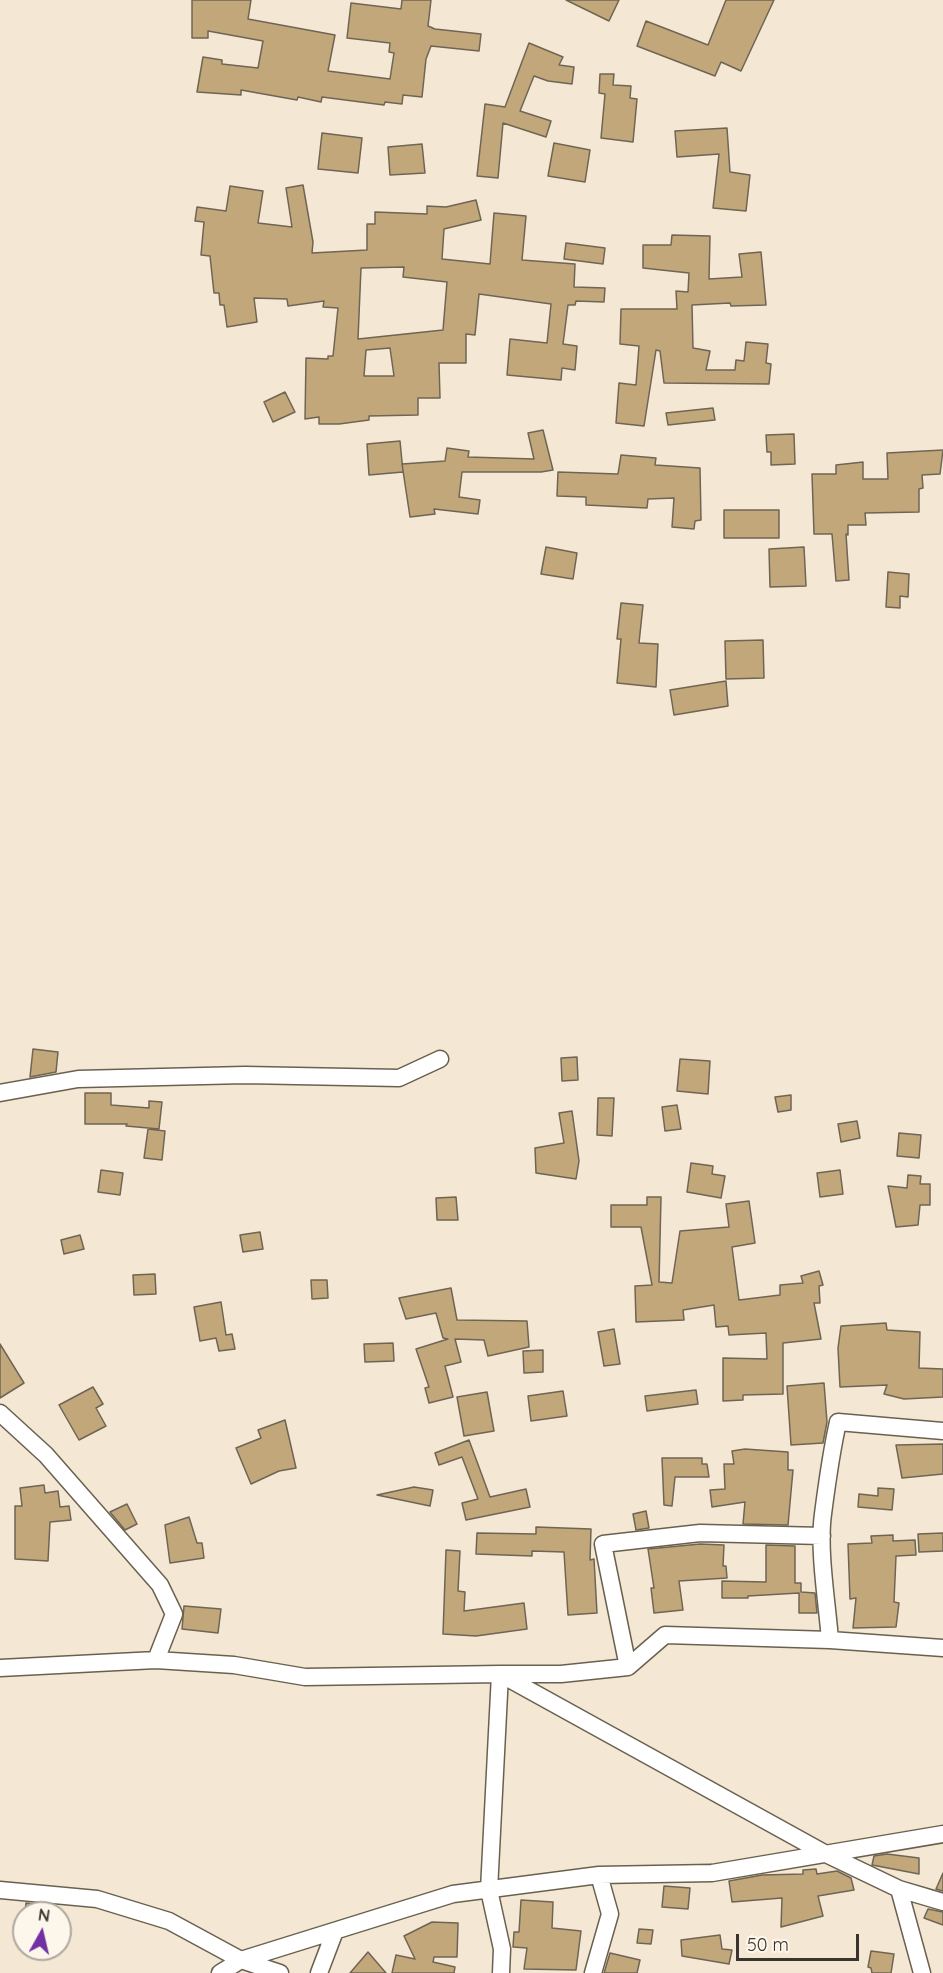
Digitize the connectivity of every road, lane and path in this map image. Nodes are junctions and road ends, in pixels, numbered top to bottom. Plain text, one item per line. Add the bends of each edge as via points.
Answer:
1 (440, 1059) dead end
2 (0, 1093) edge
3 (0, 1413) edge
4 (943, 1431) edge
5 (822, 1536) junction
6 (830, 1640) junction
7 (943, 1648) edge
8 (156, 1660) junction
9 (628, 1667) junction
10 (0, 1668) edge
11 (500, 1674) junction
12 (943, 1834) edge
13 (826, 1854) junction
14 (599, 1875) junction
15 (899, 1889) junction
16 (0, 1890) edge
17 (489, 1890) junction
18 (943, 1902) edge
19 (335, 1931) junction
20 (241, 1960) junction
21 (220, 1973) edge
22 (280, 1973) edge
23 (319, 1973) edge
24 (501, 1973) edge
25 (592, 1973) edge
26 (922, 1973) edge

1 - 2 street via 399,1078 245,1075 78,1079
3 - 8 street via 46,1455 160,1585 174,1614
4 - 5 street via 838,1422
5 - 6 street
5 - 9 street via 700,1533 603,1544
6 - 7 street
6 - 9 street via 665,1635
8 - 10 street
8 - 11 street via 234,1665 305,1677
9 - 11 street via 561,1674
11 - 13 street
11 - 17 street
12 - 13 street
13 - 14 street via 712,1873
13 - 15 street
14 - 17 street
14 - 25 street via 610,1914
15 - 18 street
15 - 26 street
16 - 20 street via 97,1899 169,1921
17 - 19 street via 453,1894
17 - 24 street via 502,1949
19 - 20 street
19 - 23 street
20 - 21 street
20 - 22 street

